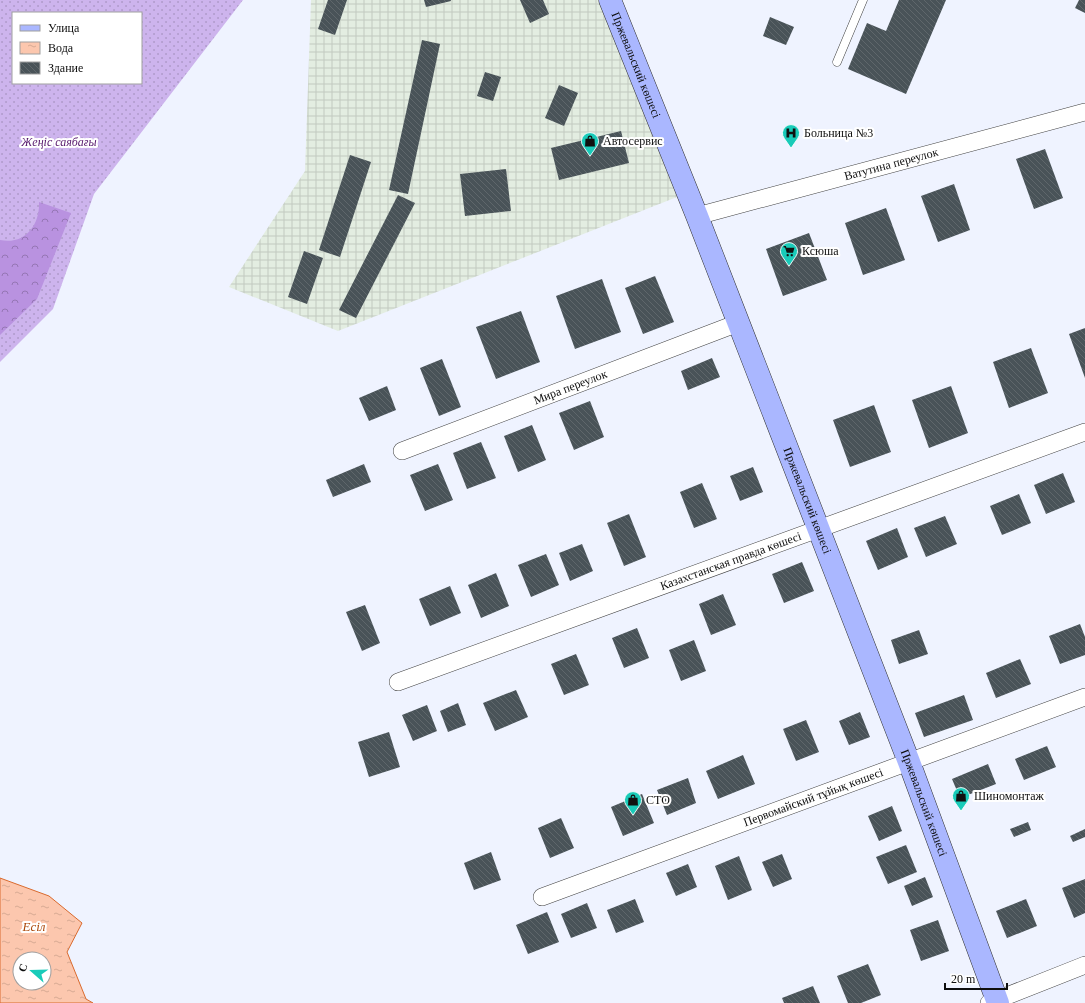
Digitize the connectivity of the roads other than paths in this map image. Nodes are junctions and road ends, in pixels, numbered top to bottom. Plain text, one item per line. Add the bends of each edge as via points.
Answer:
1 (610, 0) edge
2 (863, 0) edge
3 (837, 62) dead end
4 (1085, 112) edge
5 (697, 216) junction
6 (738, 323) junction
7 (1085, 432) edge
8 (402, 451) dead end
9 (818, 529) junction
10 (398, 682) dead end
11 (1085, 697) edge
12 (909, 762) junction
13 (542, 898) dead end
14 (1085, 965) edge
15 (995, 1002) edge

1 - 5 street, Пржевальский көшесі
2 - 3 lane
4 - 5 street, Ватутина переулок
5 - 6 street, Пржевальский көшесі
6 - 8 street, Мира переулок
6 - 9 street, Пржевальский көшесі
7 - 9 street, Казахстанская правда көшесі
9 - 10 street, Казахстанская правда көшесі
9 - 12 street, Пржевальский көшесі
11 - 12 street, Первомайский тұйық көшесі
12 - 13 street, Первомайский тұйық көшесі
12 - 15 street, Пржевальский көшесі
14 - 15 street

